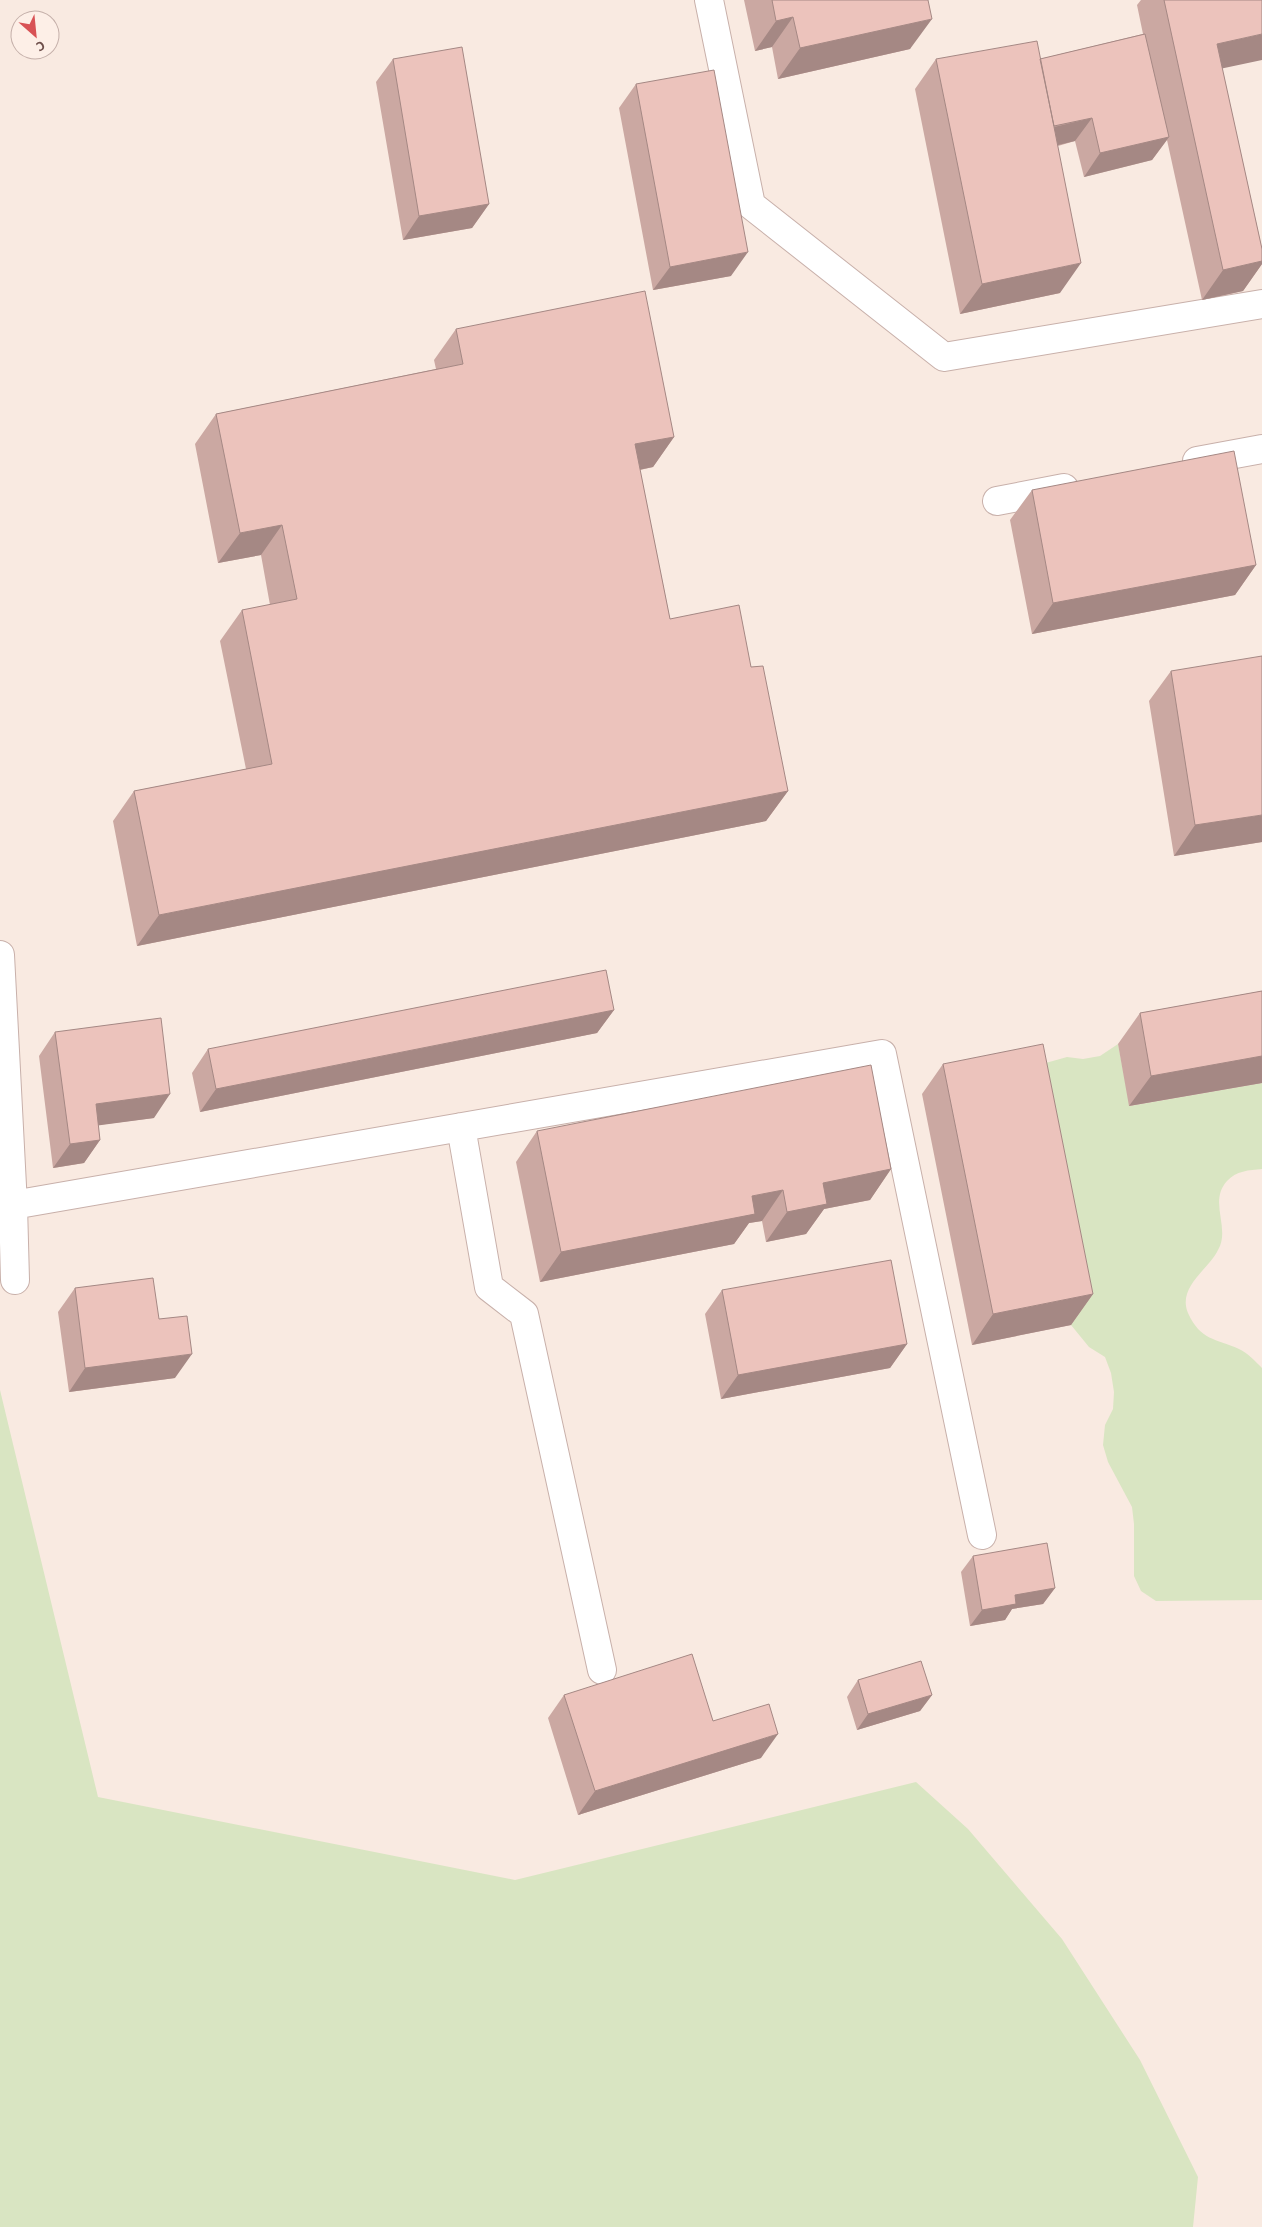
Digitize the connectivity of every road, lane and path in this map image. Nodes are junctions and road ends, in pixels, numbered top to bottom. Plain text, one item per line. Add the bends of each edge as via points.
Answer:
1 (709, 0) edge
2 (1262, 304) edge
3 (1262, 448) edge
4 (1177, 466) edge
5 (1092, 482) edge
6 (997, 501) dead end
7 (0, 954) edge
8 (461, 1127) junction
9 (13, 1205) junction
10 (15, 1280) dead end
11 (982, 1535) dead end
12 (602, 1670) dead end

1 - 2 street via 751,205 944,358
3 - 4 street
5 - 6 street
7 - 9 street
8 - 9 street
8 - 11 street via 882,1054
8 - 12 street via 489,1287 524,1314
9 - 10 street

